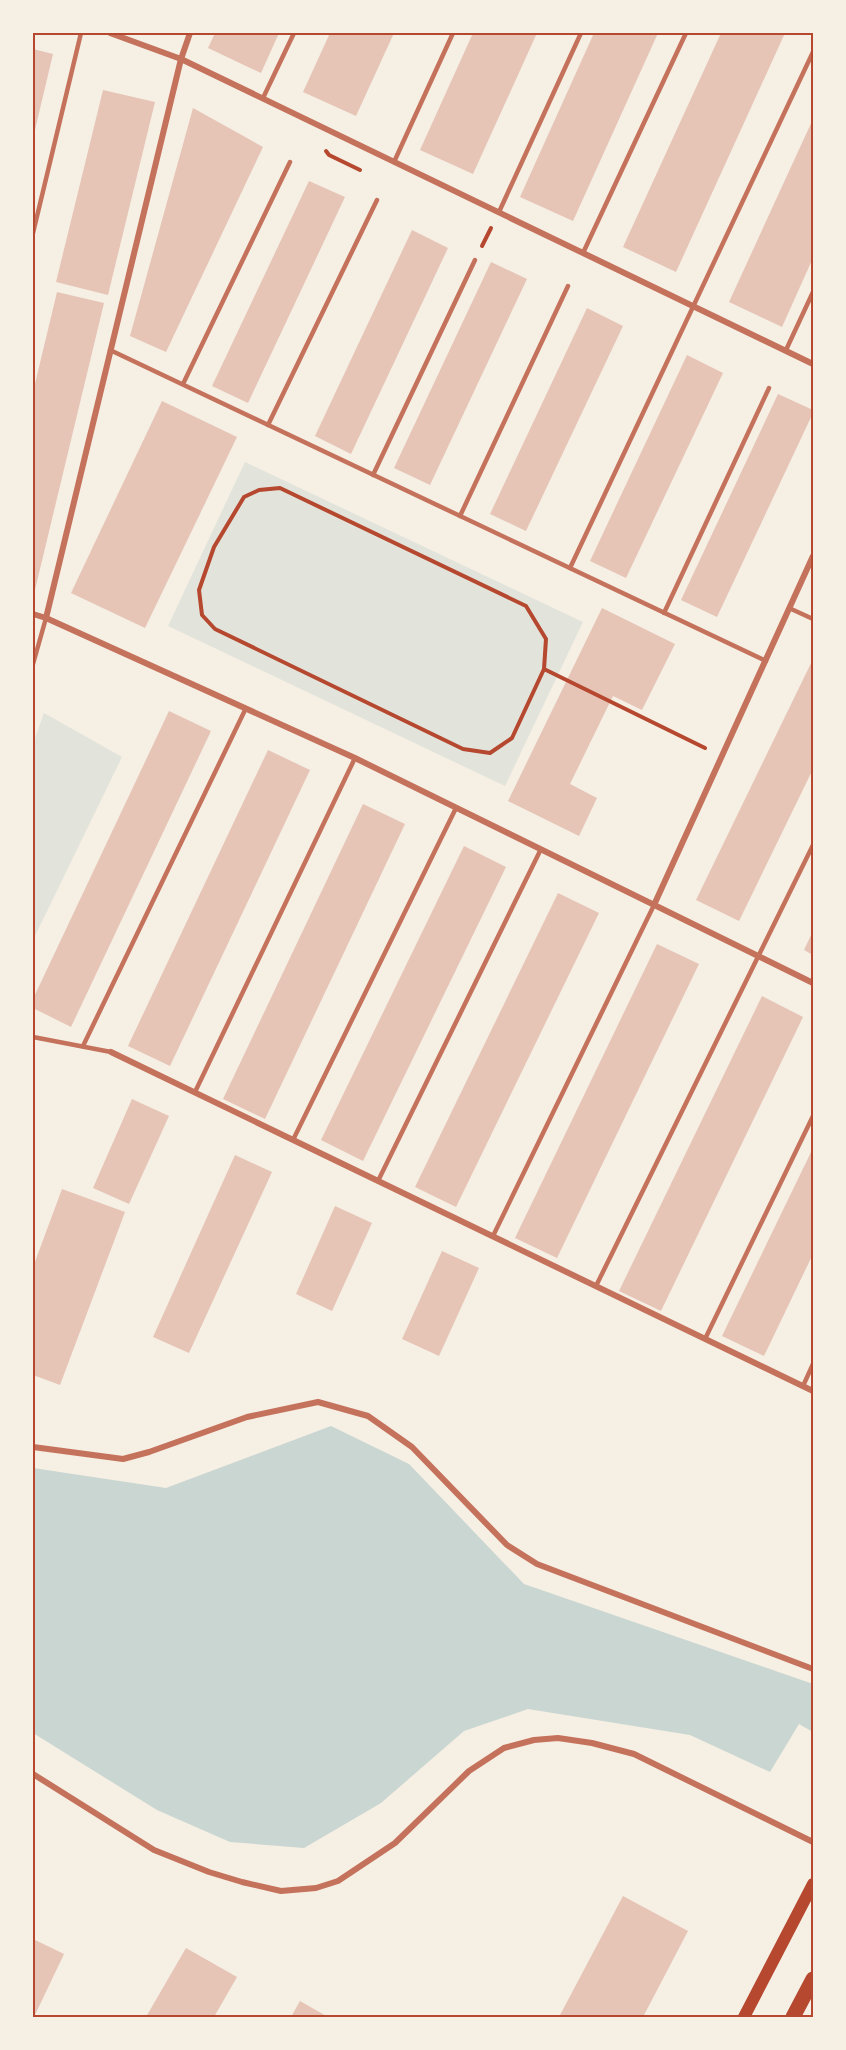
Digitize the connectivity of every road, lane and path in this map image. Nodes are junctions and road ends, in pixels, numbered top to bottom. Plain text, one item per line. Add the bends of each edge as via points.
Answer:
1 (81, 33) edge
2 (110, 33) edge
3 (190, 33) edge
4 (294, 33) edge
5 (453, 33) edge
6 (581, 33) edge
7 (686, 33) edge
8 (813, 52) edge
9 (181, 59) junction
10 (263, 98) junction
11 (290, 162) dead end
12 (394, 162) junction
13 (377, 200) dead end
14 (499, 212) junction
15 (33, 233) edge
16 (584, 253) junction
17 (475, 260) joint
18 (568, 286) dead end
19 (813, 292) edge
20 (693, 306) junction
21 (110, 350) junction
22 (786, 350) junction
23 (813, 364) edge
24 (183, 384) junction
25 (769, 388) dead end
26 (268, 425) junction
27 (373, 475) junction
28 (460, 516) junction
29 (813, 556) edge
30 (570, 568) junction
31 (789, 608) junction
32 (664, 613) junction
33 (33, 614) edge
34 (46, 618) junction
35 (813, 619) edge
36 (766, 661) junction
37 (33, 664) edge
38 (544, 669) junction
39 (246, 708) junction
40 (722, 756) junction
41 (355, 758) junction
42 (456, 808) junction
43 (813, 845) edge
44 (541, 849) junction
45 (654, 905) junction
46 (758, 956) junction
47 (813, 983) edge
48 (33, 1037) edge
49 (83, 1046) junction
50 (111, 1052) joint
51 (195, 1092) junction
52 (813, 1116) edge
53 (293, 1140) junction
54 (378, 1181) junction
55 (493, 1236) junction
56 (596, 1286) junction
57 (705, 1338) junction
58 (813, 1364) edge
59 (802, 1386) junction
60 (813, 1391) edge
61 (33, 1447) edge
62 (813, 1669) edge
63 (33, 1774) edge
64 (813, 1842) edge
65 (813, 1884) edge
66 (813, 1979) edge
67 (744, 2017) edge
68 (793, 2017) edge

1 - 15 lane
2 - 9 street
3 - 9 street
4 - 10 lane
5 - 12 lane
6 - 14 lane
7 - 16 lane
8 - 20 lane
9 - 10 street
9 - 21 street
10 - 12 street
11 - 24 lane
12 - 14 street
13 - 26 lane
14 - 16 street
14 - 17 path
16 - 20 street
17 - 27 lane
18 - 28 lane
19 - 22 lane
20 - 22 street
20 - 30 lane
21 - 24 lane
21 - 34 street
22 - 23 street
24 - 26 lane
25 - 32 lane
26 - 27 lane
27 - 28 lane
28 - 30 lane
29 - 31 street
30 - 32 lane
31 - 35 lane
31 - 36 street
32 - 36 lane
33 - 34 street
34 - 37 lane
34 - 39 street
36 - 40 street
38 - 38 path via 512,738 490,753 463,749 215,629 202,615 199,590 214,547 244,497 259,489 280,488 526,606 546,639
38 - 40 path
39 - 41 street
39 - 49 lane
40 - 45 street
41 - 42 street
41 - 51 lane
42 - 44 street
42 - 53 lane
43 - 46 lane
44 - 45 street
44 - 54 lane
45 - 46 street
45 - 55 lane
46 - 47 street
46 - 56 lane
48 - 49 lane
49 - 50 lane
50 - 51 street
51 - 53 street
52 - 57 lane
53 - 54 street
54 - 55 street
55 - 56 street
56 - 57 street
57 - 59 street
58 - 59 lane
59 - 60 street
61 - 62 street via 123,1459 283,1408 318,1402 349,1409 368,1416 412,1447 507,1545 537,1564
63 - 64 street via 154,1850 220,1875 281,1891 316,1888 338,1881 395,1843 468,1771 504,1748 534,1740 558,1738 634,1754
65 - 67 main road
66 - 68 main road

